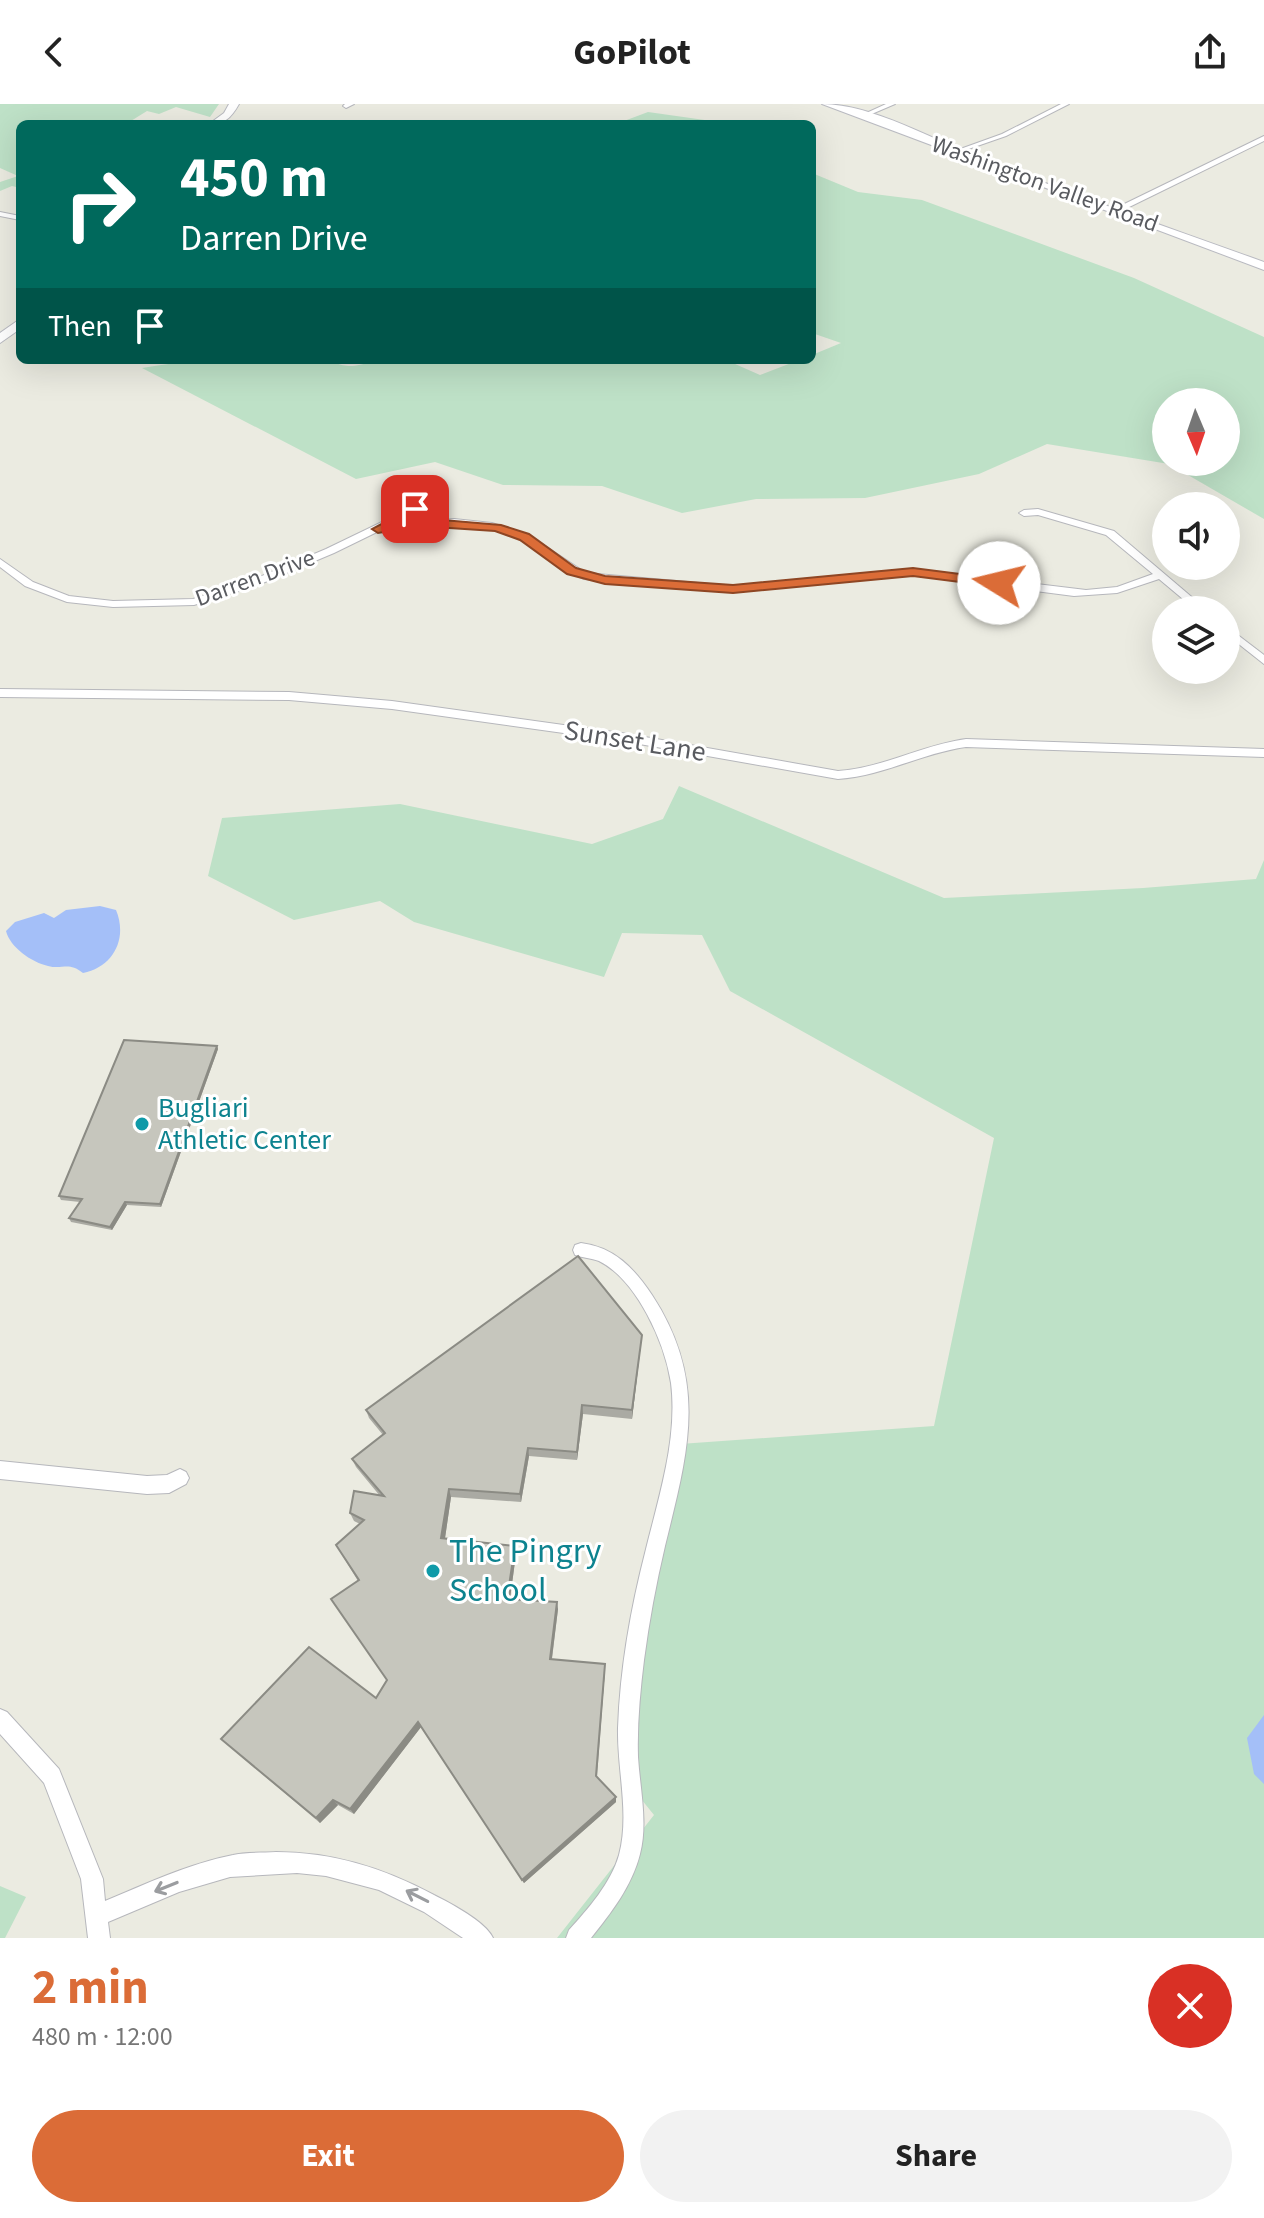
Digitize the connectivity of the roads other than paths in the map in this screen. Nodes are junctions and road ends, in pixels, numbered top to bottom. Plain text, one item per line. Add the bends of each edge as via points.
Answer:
1 (234, 104) edge
2 (827, 104) edge
3 (892, 104) edge
4 (1066, 104) edge
5 (865, 115) junction
6 (221, 120) edge
7 (1264, 138) edge
8 (955, 152) junction
9 (1116, 210) junction
10 (1264, 266) edge
11 (16, 326) edge
12 (0, 339) edge
13 (415, 509) dead end
14 (1024, 513) dead end
15 (378, 529) junction
16 (0, 562) edge
17 (1152, 571) edge
18 (1152, 579) edge
19 (1163, 580) edge
20 (1184, 596) edge
21 (1240, 641) edge
22 (1264, 661) edge
23 (0, 693) edge
24 (1264, 753) edge
25 (581, 1250) dead end
26 (0, 1470) edge
27 (180, 1478) dead end
28 (0, 1719) edge
29 (98, 1927) edge
30 (482, 1938) edge
31 (577, 1938) edge

1 - 6 street
2 - 5 street, Washington Valley Road
3 - 5 street
4 - 8 street
5 - 8 street, Washington Valley Road
7 - 9 street
8 - 9 street, Washington Valley Road
9 - 10 street, Washington Valley Road
11 - 12 street
13 - 15 street, Darren Drive
14 - 17 street via 1038,512 1110,533
15 - 16 street, Darren Drive via 254,583 194,602 67,599 29,584
15 - 18 street via 419,522 496,528 525,537 584,576 695,588 759,588 913,572 1074,593 1126,590
19 - 20 street
21 - 22 street
23 - 24 street, Sunset Lane via 289,696 392,705 838,775 862,775 941,744
25 - 31 street via 612,1259 666,1328 679,1373 682,1426 633,1667 628,1754 635,1817 625,1867
26 - 27 street via 147,1485
28 - 29 street via 52,1776 92,1879
30 -> 29 street via 389,1882 344,1867 291,1861 232,1865 175,1882

